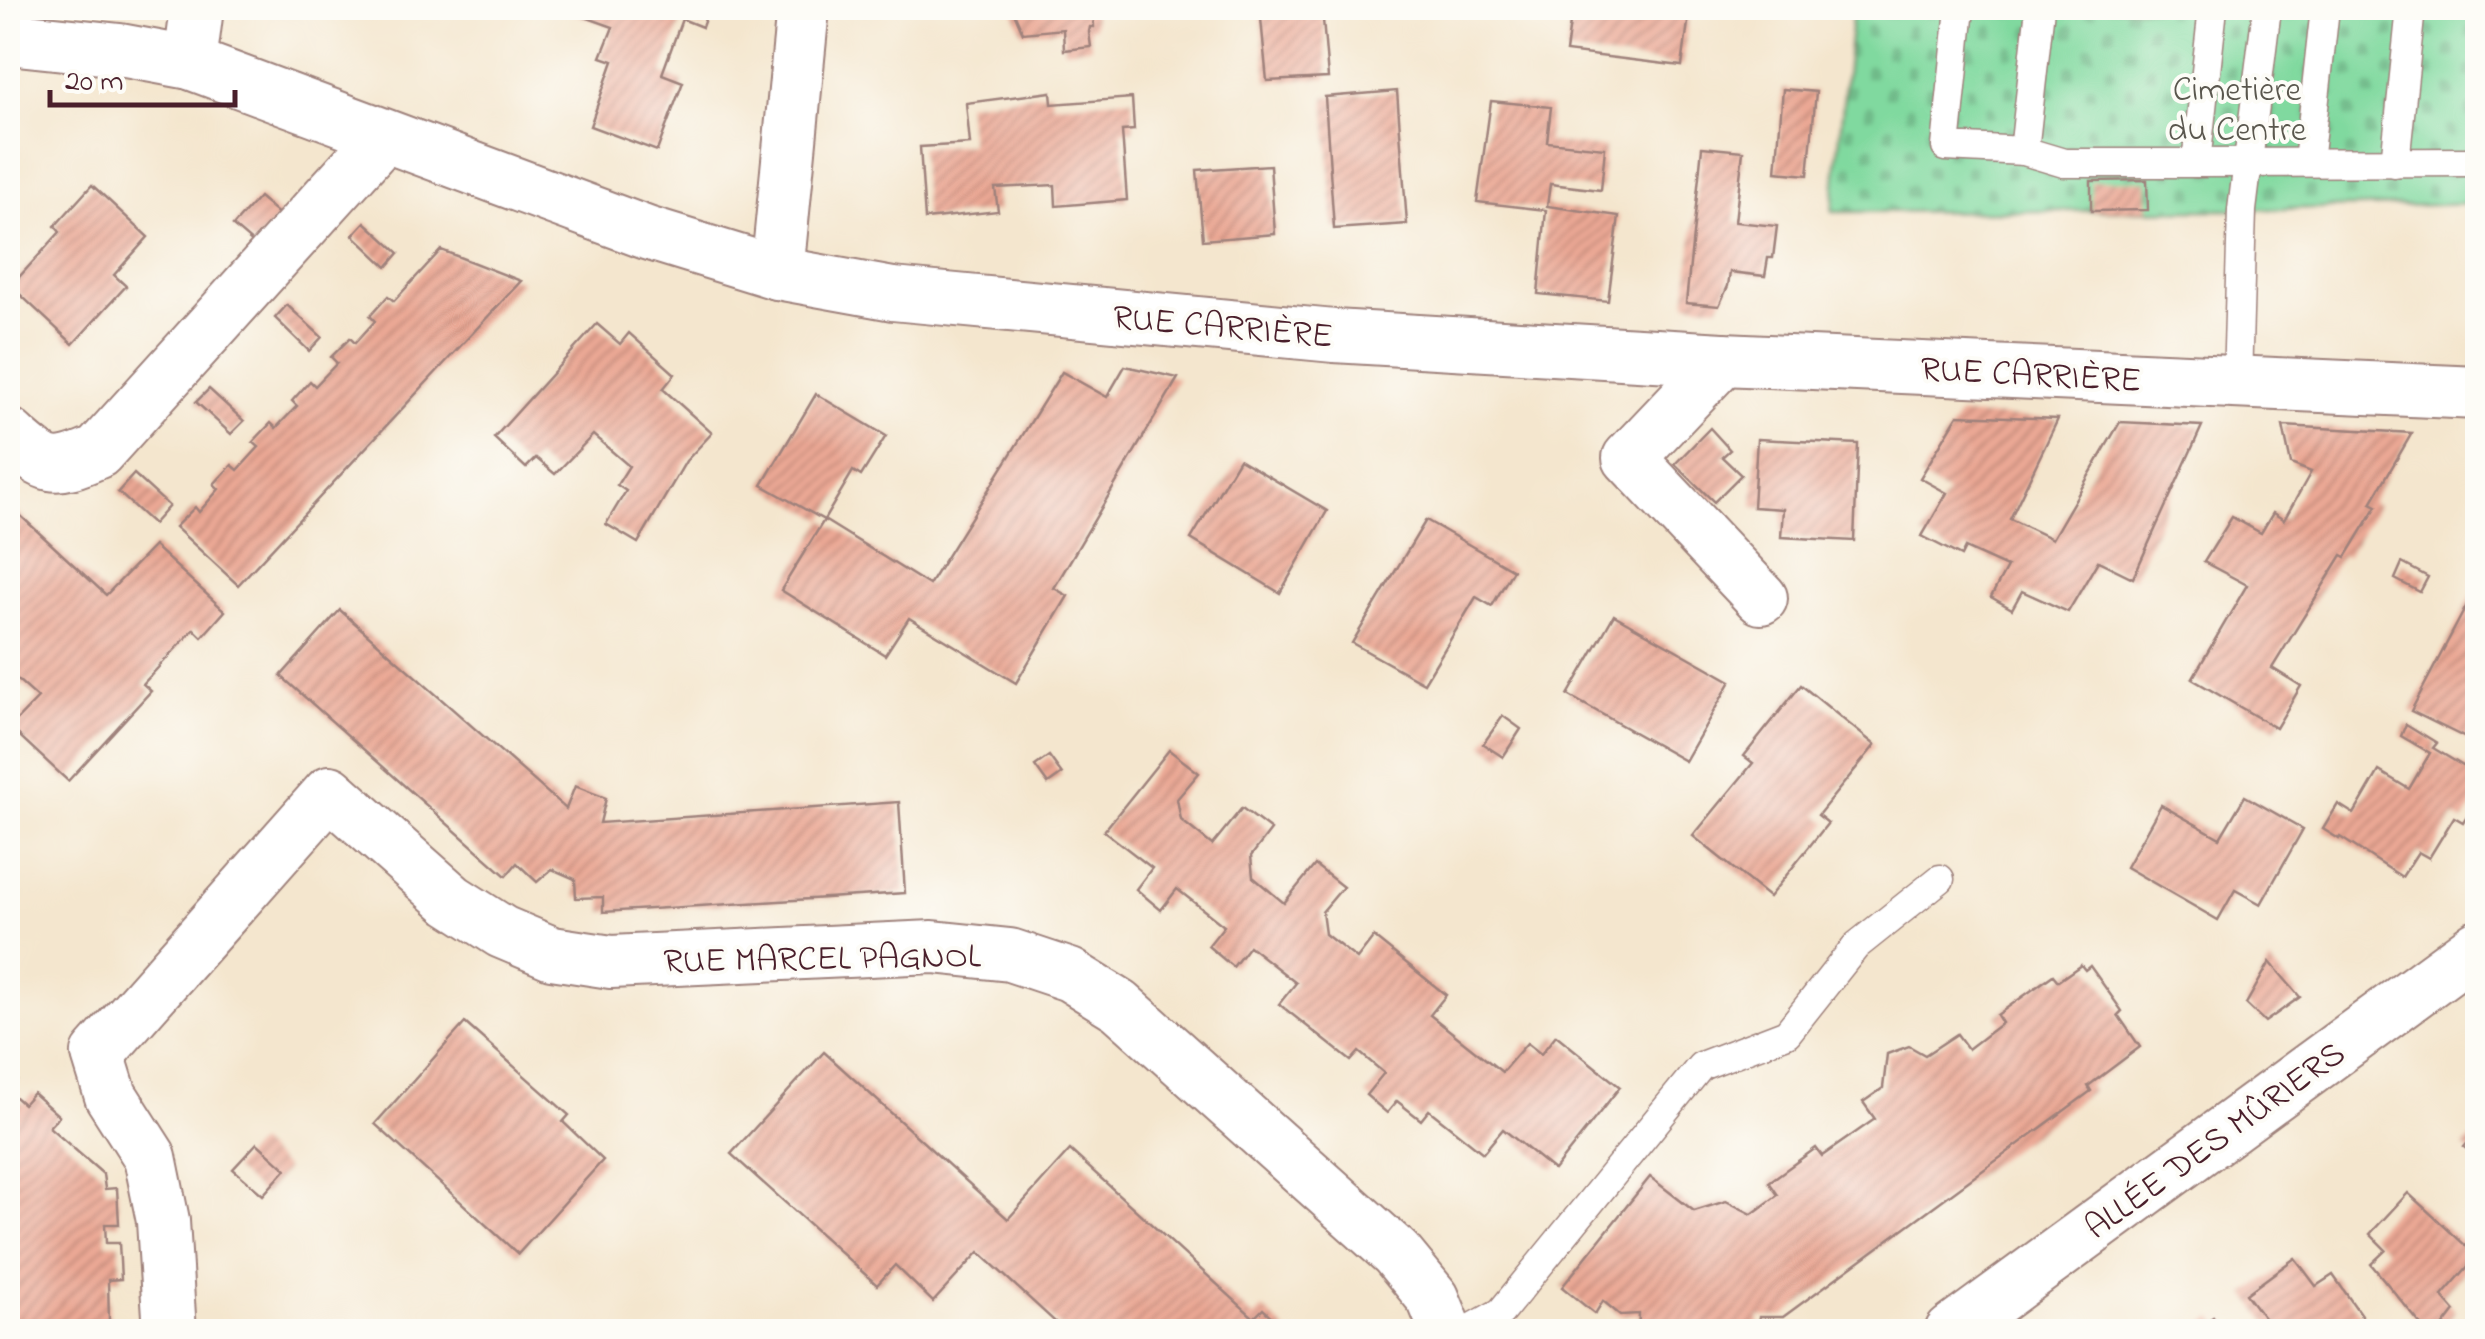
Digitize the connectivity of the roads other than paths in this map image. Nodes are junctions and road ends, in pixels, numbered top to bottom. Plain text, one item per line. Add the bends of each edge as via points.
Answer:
1 (196, 8) edge
2 (803, 8) edge
3 (1960, 8) edge
4 (2040, 8) edge
5 (2213, 8) edge
6 (2267, 8) edge
7 (2325, 8) edge
8 (2412, 8) edge
9 (8, 38) edge
10 (190, 63) junction
11 (384, 136) junction
12 (2024, 150) junction
13 (2308, 162) junction
14 (2478, 162) edge
15 (2196, 163) junction
16 (2249, 163) junction
17 (2396, 163) junction
18 (778, 273) junction
19 (1724, 359) junction
20 (2237, 382) junction
21 (2478, 393) edge
22 (8, 434) edge
23 (1761, 598) dead end
24 (1940, 879) dead end
25 (2478, 946) edge
26 (170, 1332) edge
27 (1446, 1332) edge
28 (1465, 1332) edge
29 (1951, 1332) edge

1 - 10 street
2 - 18 street
3 - 12 lane via 1946,147
4 - 12 lane
5 - 15 lane
6 - 16 lane
7 - 13 lane
8 - 17 lane
9 - 10 street, RUE CARRIÈRE
10 - 11 street, RUE CARRIÈRE
11 - 18 street, RUE CARRIÈRE via 647,233
11 - 22 street via 98,452 68,466 40,462
12 - 15 lane via 2064,163
13 - 16 lane
13 - 17 lane
14 - 17 lane
15 - 16 lane
16 - 20 lane
18 - 19 street, RUE CARRIÈRE via 894,294 1315,334
19 - 20 street, RUE CARRIÈRE
19 - 23 street via 1629,458
20 - 21 street, RUE CARRIÈRE
24 - 28 lane via 1856,946 1788,1032 1701,1066 1500,1312
25 - 29 street, ALLÉE DES MÛRIERS
26 - 27 street, RUE MARCEL PAGNOL via 163,1222 150,1157 111,1096 98,1054 330,792 452,900 552,953 611,962 933,947 1010,955 1070,975 1120,1006 1396,1253 1433,1298

